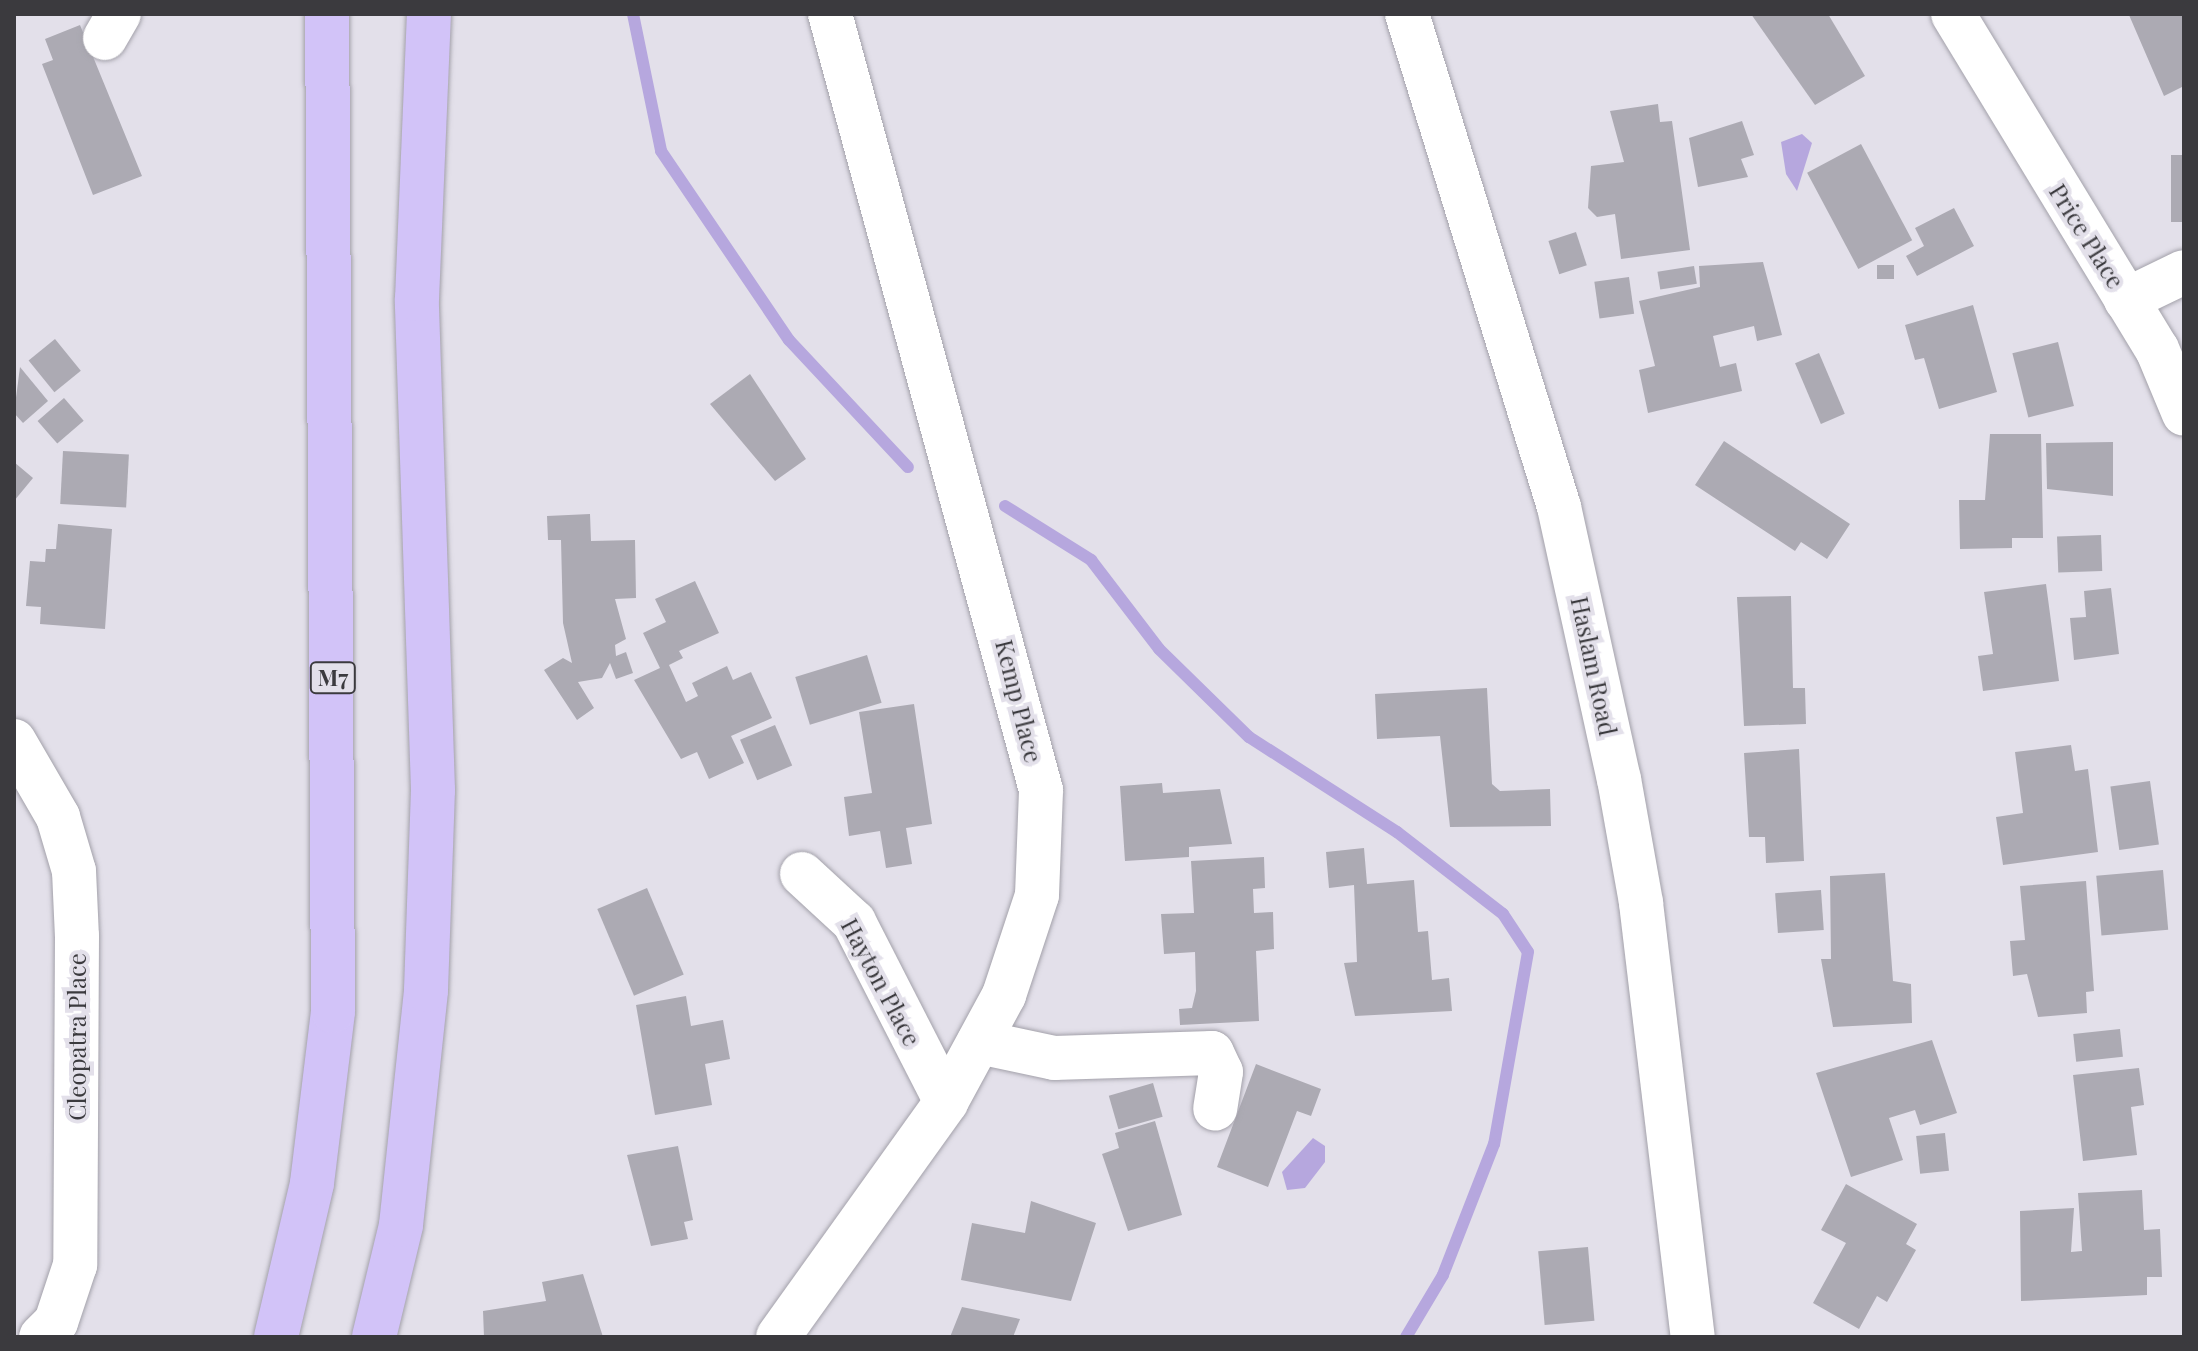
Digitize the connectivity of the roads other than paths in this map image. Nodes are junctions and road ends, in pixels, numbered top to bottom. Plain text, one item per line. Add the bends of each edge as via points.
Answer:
1 (327, 14) edge
2 (429, 14) edge
3 (830, 14) edge
4 (1407, 14) edge
5 (1953, 14) edge
6 (1977, 14) edge
7 (1981, 64) junction
8 (2184, 272) edge
9 (2126, 300) junction
10 (2183, 408) edge
11 (14, 741) edge
12 (802, 874) dead end
13 (979, 1042) junction
14 (946, 1102) junction
15 (1215, 1109) dead end
16 (41, 1337) edge
17 (276, 1337) edge
18 (374, 1337) edge
19 (778, 1337) edge
20 (1693, 1337) edge

1 - 17 highway, M7 via 333,1011 312,1183
2 - 18 highway via 417,299 433,790 426,990 401,1225
3 - 13 street, Kemp Place via 1041,790 1037,895 1004,995
4 - 20 street, Haslam Road via 1559,507 1619,779 1641,903
5 - 7 street, Price Place
6 - 7 street, Price Place
7 - 9 street, Price Place
8 - 9 street
9 - 10 street, Price Place
11 - 16 street, Cleopatra Place via 58,817 74,871 77,936 75,1265 56,1322
12 - 14 street, Hayton Place via 854,922
13 - 14 street, Kemp Place
13 - 15 street via 1054,1058 1212,1053 1221,1072
14 - 19 street, Kemp Place

